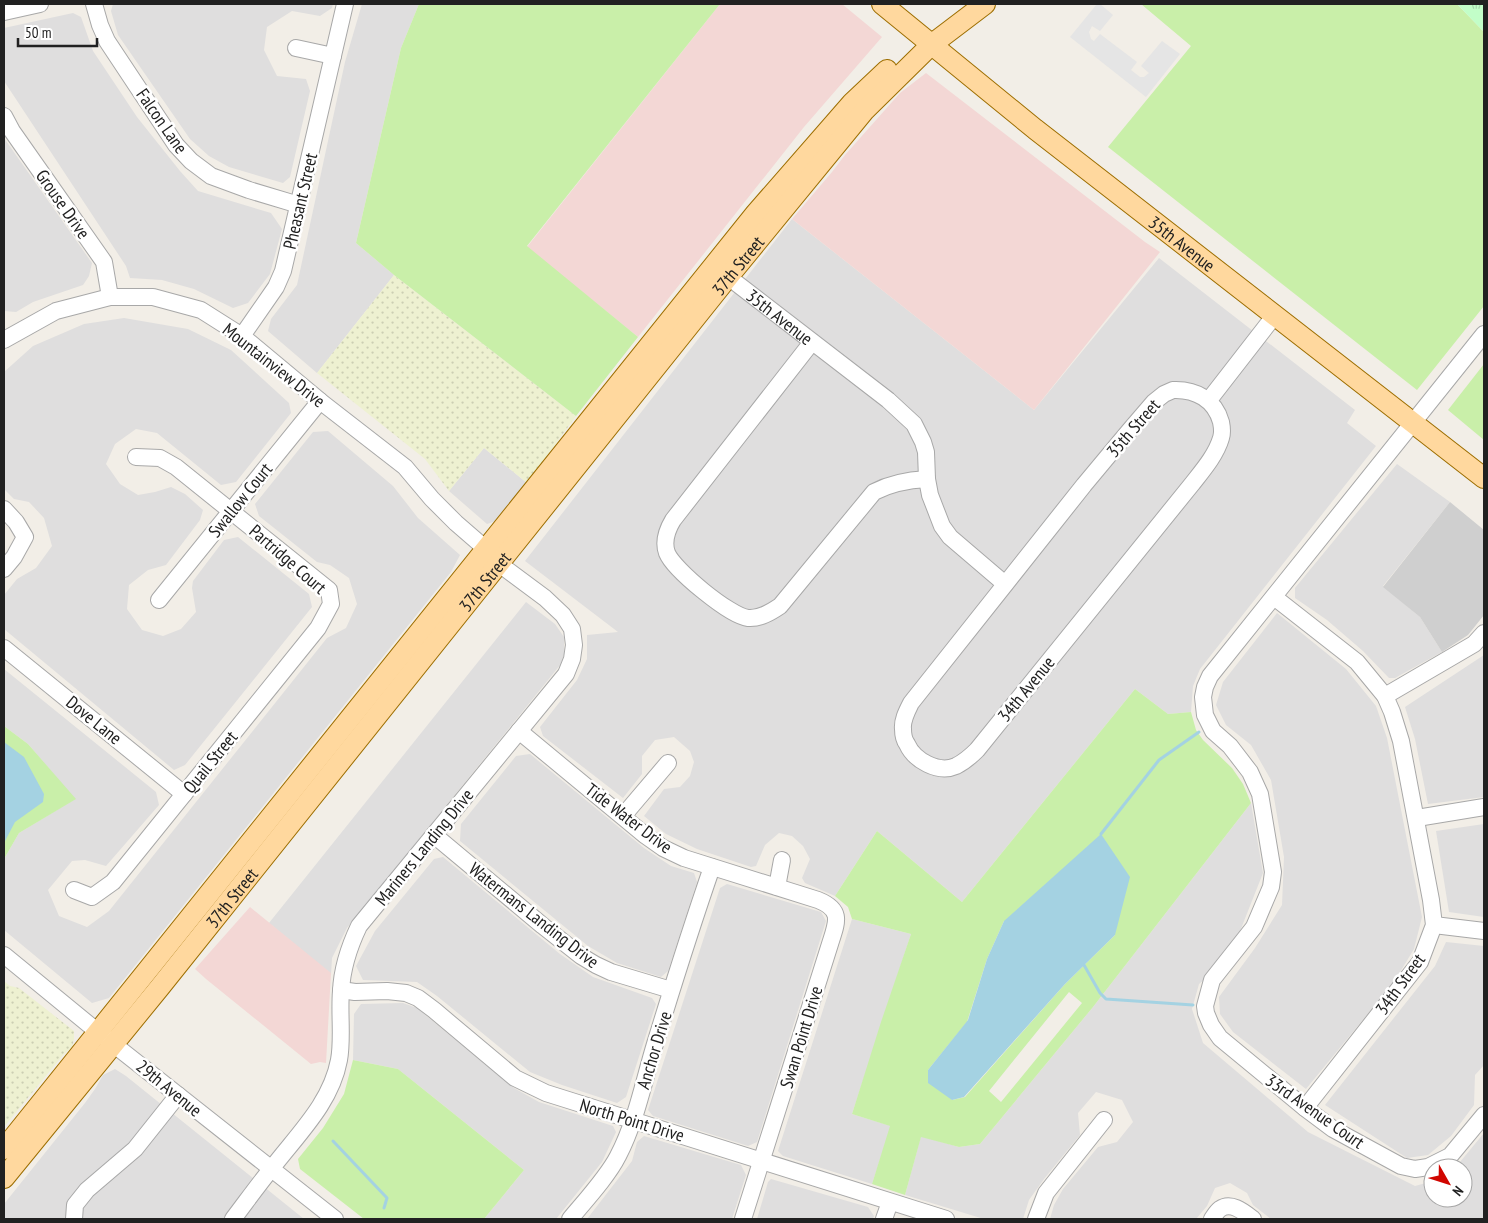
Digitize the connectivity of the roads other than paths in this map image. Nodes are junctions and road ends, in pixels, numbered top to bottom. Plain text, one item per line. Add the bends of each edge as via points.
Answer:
1 (40, 4) edge
2 (94, 4) edge
3 (345, 4) edge
4 (882, 4) edge
5 (964, 4) edge
6 (985, 4) edge
7 (4, 12) edge
8 (926, 41) junction
9 (296, 48) dead end
10 (332, 56) junction
11 (4, 116) edge
12 (300, 205) junction
13 (720, 271) junction
14 (110, 297) junction
15 (1275, 315) junction
16 (1484, 334) edge
17 (242, 336) junction
18 (4, 340) edge
19 (812, 342) junction
20 (320, 400) junction
21 (1209, 400) junction
22 (1414, 422) junction
23 (136, 457) dead end
24 (1484, 478) edge
25 (926, 479) junction
26 (4, 509) edge
27 (231, 510) junction
28 (492, 556) junction
29 (4, 569) edge
30 (1005, 584) junction
31 (1274, 597) junction
32 (159, 600) dead end
33 (331, 604) joint
34 (1484, 634) edge
35 (4, 648) edge
36 (1385, 696) junction
37 (519, 730) junction
38 (668, 764) dead end
39 (184, 794) junction
40 (1484, 807) edge
41 (623, 816) junction
42 (1416, 818) junction
43 (434, 835) junction
44 (782, 860) dead end
45 (712, 867) junction
46 (777, 887) junction
47 (74, 890) dead end
48 (835, 912) joint
49 (1434, 925) junction
50 (1484, 931) edge
51 (4, 955) edge
52 (341, 990) junction
53 (671, 990) junction
54 (106, 1038) junction
55 (178, 1095) junction
56 (1305, 1108) junction
57 (1484, 1115) edge
58 (632, 1120) junction
59 (1104, 1120) dead end
60 (4, 1149) edge
61 (762, 1161) junction
62 (271, 1169) junction
63 (4, 1178) edge
64 (890, 1202) junction
65 (74, 1219) edge
66 (233, 1219) edge
67 (335, 1219) edge
68 (570, 1219) edge
69 (743, 1219) edge
70 (884, 1219) edge
71 (946, 1219) edge
72 (1036, 1219) edge
73 (1212, 1219) edge
74 (1253, 1219) edge

1 - 7 street
2 - 12 street, Falcon Lane via 107,41 176,146 191,161 211,176
3 - 10 street, Pheasant Street
4 - 8 main road, 35th Avenue
5 - 8 main road, 37th Street via 948,15
6 - 8 main road, 37th Street
8 - 13 main road, 37th Street via 852,103 756,213
8 - 15 main road, 35th Avenue
9 - 10 street
10 - 12 street, Pheasant Street
11 - 14 street, Grouse Drive via 104,262
12 - 17 street, Pheasant Street via 276,287
13 - 19 street, 35th Avenue
13 - 28 main road, 37th Street
14 - 17 street, Mountainview Drive via 153,298 201,310
14 - 18 street, Mountainview Drive via 56,311
15 - 21 street
15 - 22 main road, 35th Avenue
16 - 22 street
17 - 20 street, Mountainview Drive
19 - 25 street, 35th Avenue via 912,421 926,452
19 - 25 street via 673,520 666,542 674,565 739,615 749,618 765,615 780,606 874,492 904,481
20 - 27 street, Swallow Court
20 - 28 street, Mountainview Drive via 405,467 432,499
21 - 30 street, 35th Street via 1197,393 1173,390 1154,402
21 - 30 street, 34th Avenue via 1218,413 1222,433 1214,454 1192,484 977,750 954,767 932,767 910,750 903,727 904,717 911,703
22 - 24 main road, 35th Avenue
22 - 31 street
23 - 27 street, Partridge Court via 160,458
25 - 30 street, 35th Avenue via 942,526 950,537
26 - 29 street via 25,537
27 - 32 street, Swallow Court
27 - 33 street, Partridge Court via 329,590
28 - 37 street, Mariners Landing Drive via 563,615 572,629 572,660 566,674
28 - 54 main road, 37th Street
31 - 36 street via 1357,662
31 - 56 street, 33rd Avenue Court via 1210,676 1203,697 1205,715 1213,731 1230,746 1250,772 1260,794 1273,872 1271,887 1254,928 1212,980 1205,1006 1211,1025 1220,1038
33 - 39 street, Quail Street via 318,628
34 - 36 street via 1474,644
35 - 39 street, Dove Lane
36 - 42 street via 1401,741
37 - 41 street, Tide Water Drive
37 - 43 street, Mariners Landing Drive
38 - 41 street
39 - 47 street, Quail Street via 113,882 92,897
40 - 42 street
41 - 45 street, Tide Water Drive via 664,848
42 - 49 street, 34th Street
43 - 52 street, Mariners Landing Drive via 360,926 349,948
43 - 53 street, Watermans Landing Drive via 596,966
44 - 46 street
45 - 46 street, Tide Water Drive
45 - 53 street, Anchor Drive
46 - 48 street, Tide Water Drive via 829,904
48 - 61 street, Swan Point Drive via 837,921
49 - 50 street
49 - 56 street, 34th Street via 1420,962
51 - 54 street, 29th Avenue
52 - 58 street, North Point Drive via 386,991 418,998 515,1078 546,1093
52 - 62 street, Mariners Landing Drive via 339,1058 334,1079 309,1122
53 - 58 street, Anchor Drive
54 - 55 street, 29th Avenue
54 - 60 main road, 37th Street
54 - 63 main road, 37th Street
55 - 62 street, 29th Avenue
55 - 65 street via 135,1149 87,1190 76,1205
56 - 57 street, 33rd Avenue Court via 1333,1129 1387,1159 1415,1169 1428,1168 1450,1156
58 - 61 street, North Point Drive
58 - 68 street, Anchor Drive via 618,1158
59 - 72 street via 1050,1186
61 - 64 street, North Point Drive
61 - 69 street, Swan Point Drive
62 - 66 street, Mariners Landing Drive
62 - 67 street, 29th Avenue
64 - 70 street
64 - 71 street, North Point Drive
73 - 74 street via 1220,1209 1230,1206

